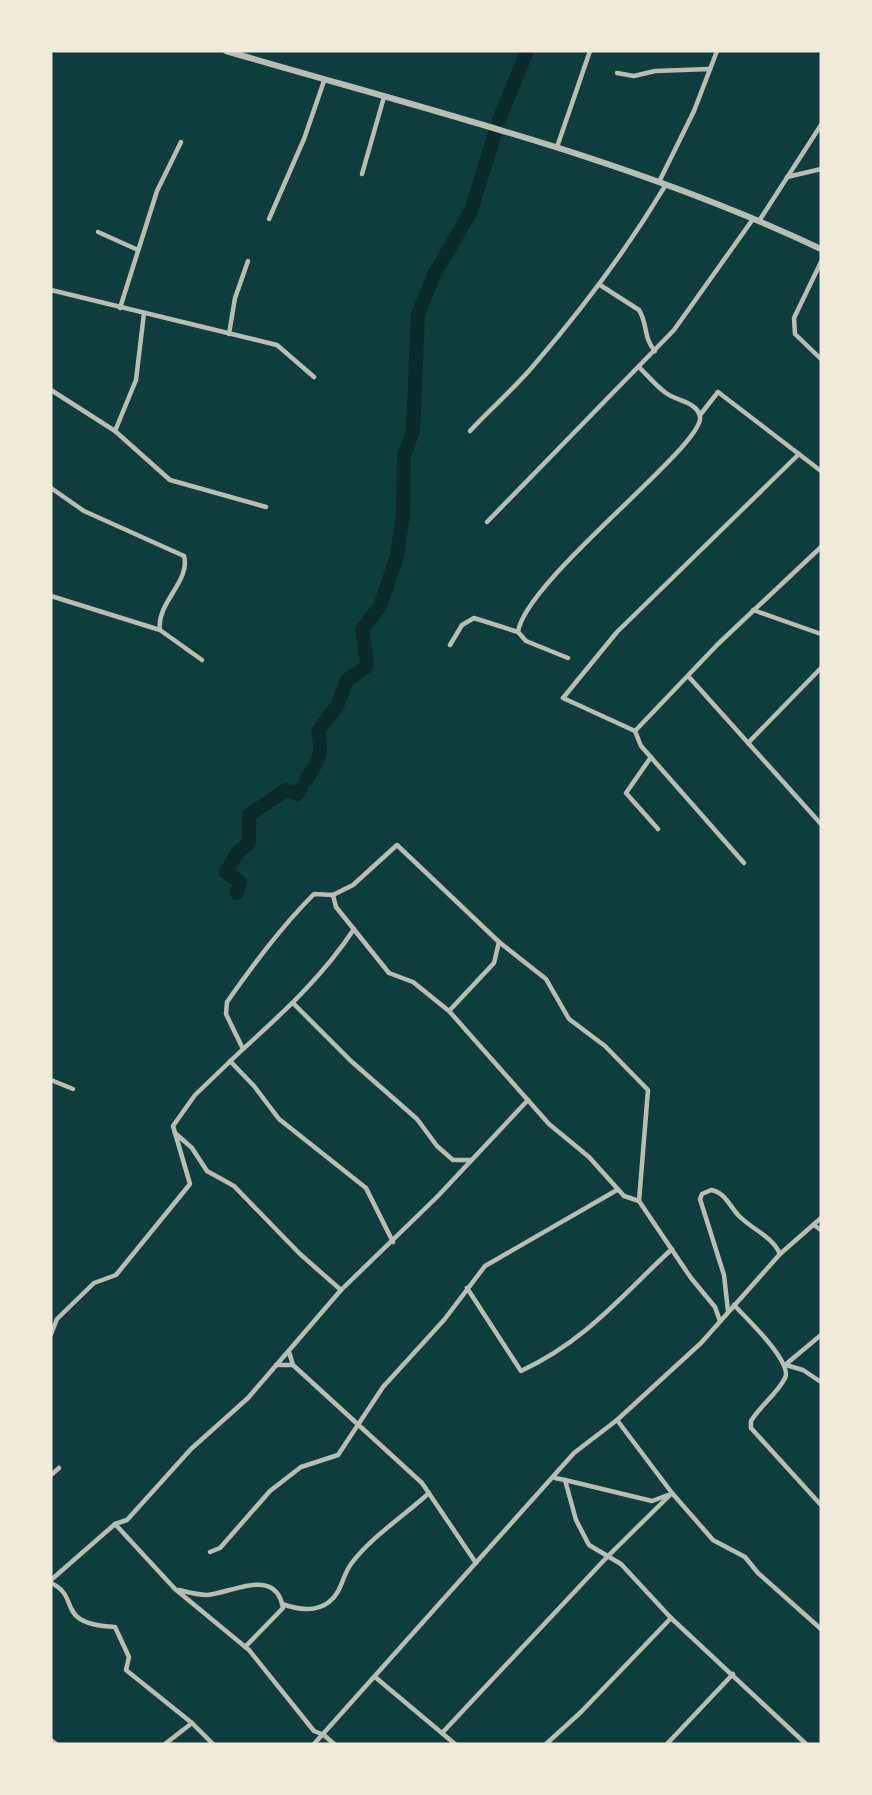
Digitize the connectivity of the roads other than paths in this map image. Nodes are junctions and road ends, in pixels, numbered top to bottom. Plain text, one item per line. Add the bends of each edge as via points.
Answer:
1 (226, 51) edge
2 (590, 51) edge
3 (717, 51) edge
4 (710, 69) junction
5 (617, 73) dead end
6 (324, 81) junction
7 (384, 97) junction
8 (821, 125) edge
9 (181, 142) dead end
10 (557, 146) junction
11 (821, 169) edge
12 (362, 174) dead end
13 (786, 178) junction
14 (662, 185) junction
15 (269, 219) dead end
16 (756, 220) junction
17 (98, 232) dead end
18 (821, 249) edge
19 (138, 250) junction
20 (248, 261) dead end
21 (821, 262) edge
22 (600, 285) junction
23 (51, 290) edge
24 (120, 308) junction
25 (144, 313) junction
26 (229, 334) junction
27 (655, 351) junction
28 (821, 359) edge
29 (639, 368) junction
30 (314, 377) dead end
31 (51, 390) edge
32 (700, 415) junction
33 (115, 431) junction
34 (471, 431) dead end
35 (799, 454) junction
36 (821, 471) edge
37 (51, 488) edge
38 (266, 507) dead end
39 (487, 522) dead end
40 (821, 547) edge
41 (51, 596) edge
42 (753, 610) junction
43 (160, 630) junction
44 (518, 632) junction
45 (821, 634) edge
46 (450, 645) dead end
47 (568, 658) dead end
48 (202, 660) dead end
49 (821, 668) edge
50 (689, 677) junction
51 (635, 731) junction
52 (748, 743) junction
53 (651, 757) junction
54 (821, 824) edge
55 (658, 829) dead end
56 (744, 863) dead end
57 (333, 895) junction
58 (354, 929) junction
59 (499, 943) junction
60 (293, 1003) junction
61 (449, 1011) junction
62 (243, 1049) junction
63 (230, 1061) junction
64 (51, 1080) edge
65 (73, 1089) dead end
66 (528, 1100) junction
67 (175, 1132) junction
68 (453, 1160) junction
69 (472, 1160) junction
70 (454, 1176) junction
71 (617, 1190) junction
72 (639, 1201) junction
73 (821, 1218) edge
74 (814, 1225) junction
75 (821, 1230) edge
76 (393, 1242) junction
77 (672, 1249) junction
78 (780, 1254) junction
79 (467, 1288) junction
80 (341, 1290) junction
81 (734, 1305) junction
82 (728, 1311) junction
83 (720, 1321) junction
84 (51, 1334) edge
85 (821, 1335) edge
86 (289, 1352) junction
87 (275, 1365) junction
88 (293, 1365) junction
89 (785, 1365) junction
90 (821, 1382) edge
91 (617, 1420) junction
92 (357, 1423) junction
93 (59, 1468) dead end
94 (51, 1475) edge
95 (555, 1478) junction
96 (565, 1480) junction
97 (429, 1493) junction
98 (672, 1493) junction
99 (821, 1505) edge
100 (115, 1524) junction
101 (210, 1552) dead end
102 (608, 1556) junction
103 (476, 1563) junction
104 (51, 1582) edge
105 (175, 1589) junction
106 (282, 1604) junction
107 (671, 1618) junction
108 (821, 1629) edge
109 (245, 1647) junction
110 (733, 1674) junction
111 (375, 1677) junction
112 (192, 1723) junction
113 (443, 1732) junction
114 (324, 1735) junction
115 (51, 1740) edge
116 (55, 1744) edge
117 (166, 1744) edge
118 (213, 1744) edge
119 (314, 1744) edge
120 (334, 1744) edge
121 (455, 1744) edge
122 (546, 1744) edge
123 (667, 1744) edge
124 (806, 1744) edge

1 - 6 street
2 - 10 street
3 - 4 street
4 - 5 street via 635,76
4 - 14 street
6 - 7 street
6 - 15 street
7 - 10 street
7 - 12 street
8 - 13 street
9 - 19 street via 157,191
10 - 14 street
11 - 13 street
13 - 16 street
14 - 16 street
14 - 22 street via 627,250
16 - 18 street
16 - 27 street
17 - 19 street
19 - 24 street
20 - 26 street via 234,298
21 - 28 street via 794,326 795,334
22 - 27 street via 639,310 645,337
22 - 34 street via 532,368
23 - 24 street
24 - 25 street
25 - 26 street
25 - 33 street via 136,380
26 - 30 street via 277,345
27 - 29 street
29 - 32 street via 668,395 687,402
29 - 39 street
31 - 33 street
32 - 35 street via 718,392
32 - 44 street via 686,444 597,531 532,604
33 - 38 street via 170,481
35 - 36 street
35 - 51 street via 617,632 563,698
37 - 43 street via 84,511 184,556 183,571 161,612
40 - 42 street
41 - 43 street
42 - 45 street
42 - 50 street
43 - 48 street
44 - 46 street via 474,618 462,625
44 - 47 street via 526,641
49 - 52 street
50 - 51 street
50 - 52 street
51 - 53 street via 636,740
52 - 54 street
53 - 55 street via 626,793
53 - 56 street
57 - 58 street via 336,907
57 - 59 street via 353,885 397,845
57 - 62 street via 314,894 307,900 278,931 227,1002 226,1014
58 - 60 street
58 - 61 street via 389,972 413,982
59 - 61 street via 494,963
59 - 72 street via 546,979 569,1019 605,1046 648,1090
60 - 62 street
60 - 68 street via 417,1119
61 - 66 street
62 - 63 street
63 - 67 street via 179,1114
63 - 76 street via 279,1119 366,1188
64 - 65 street
66 - 69 street
66 - 71 street
67 - 80 street via 207,1171 234,1186
67 - 84 street via 190,1184 116,1275 94,1283 57,1319
68 - 69 street
68 - 70 street
69 - 70 street
70 - 76 street
71 - 72 street
71 - 79 street via 485,1266
72 - 77 street
73 - 74 street
74 - 75 street
74 - 78 street
76 - 80 street
77 - 79 street via 590,1329 521,1371
77 - 83 street via 715,1307
78 - 81 street
78 - 82 street via 721,1194 711,1190 702,1194 726,1281
79 - 92 street
80 - 86 street
81 - 82 street
81 - 89 street
82 - 83 street
83 - 91 street
85 - 89 street
86 - 87 street
86 - 88 street
87 - 88 street
87 - 100 street via 127,1520
88 - 92 street
89 - 90 street
89 - 99 street via 784,1380 756,1413 751,1428
91 - 95 street via 574,1453
91 - 98 street
92 - 97 street
92 - 101 street via 338,1455 302,1467 270,1491 220,1548
93 - 94 street
95 - 96 street
95 - 103 street
96 - 98 street via 652,1501
96 - 102 street via 583,1537
97 - 103 street
97 - 106 street via 350,1564 338,1593 329,1602 310,1609
98 - 102 street
98 - 108 street via 713,1539 745,1557
100 - 104 street
100 - 105 street
102 - 107 street
102 - 113 street
103 - 111 street
104 - 112 street via 81,1622 115,1627 129,1657 126,1670
105 - 106 street via 205,1595 245,1584 265,1584
105 - 109 street
106 - 109 street
107 - 110 street
107 - 122 street
109 - 114 street via 314,1731
110 - 123 street
110 - 124 street
111 - 113 street
111 - 114 street
112 - 117 street
112 - 118 street
113 - 121 street
114 - 119 street
114 - 120 street
115 - 116 street

